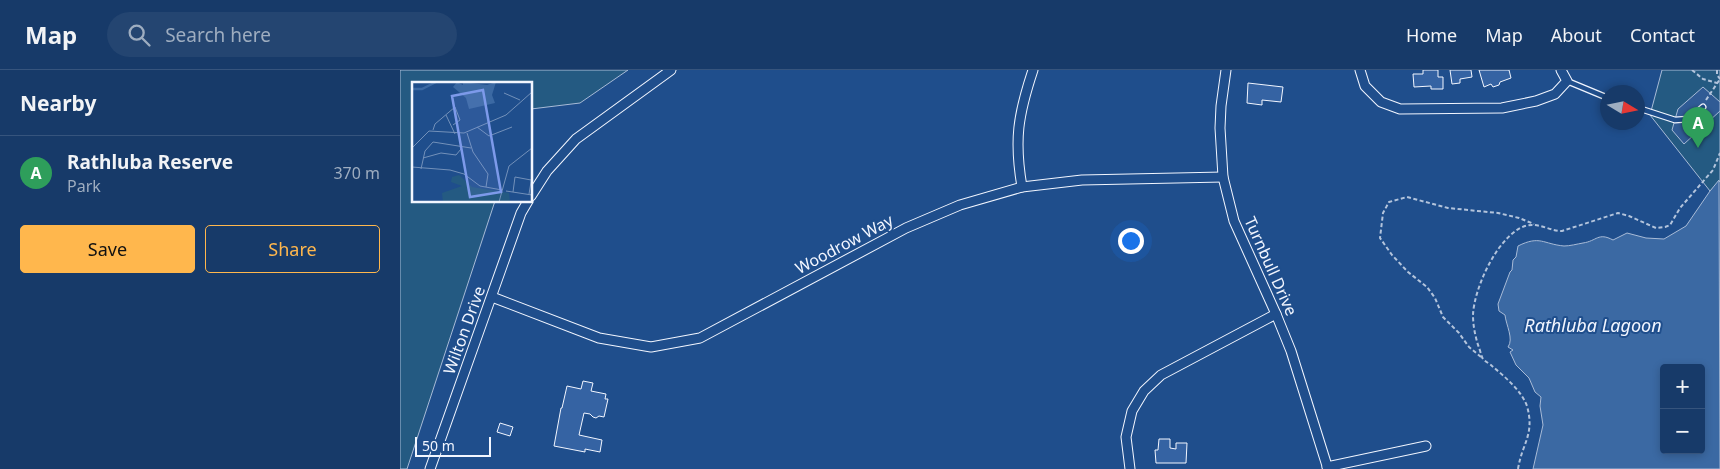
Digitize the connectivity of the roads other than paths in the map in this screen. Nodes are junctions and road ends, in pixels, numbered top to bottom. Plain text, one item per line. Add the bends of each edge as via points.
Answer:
1 (671, 70) edge
2 (1033, 70) edge
3 (1226, 70) edge
4 (1360, 70) edge
5 (1561, 70) edge
6 (1567, 81) junction
7 (1600, 95) edge
8 (1703, 107) road end
9 (1645, 110) edge
10 (1223, 177) junction
11 (1022, 187) junction
12 (532, 194) edge
13 (527, 202) edge
14 (492, 297) junction
15 (1276, 314) junction
16 (1426, 446) dead end
17 (1327, 468) edge
18 (430, 469) edge
19 (1130, 469) edge

1 - 12 street via 576,139 547,171
2 - 11 street via 1018,126
3 - 10 street, Turnbull Drive via 1220,128
4 - 6 street via 1365,86 1381,102 1400,109 1502,108 1536,102 1555,94
5 - 6 street
6 - 7 lane
8 - 9 lane via 1689,119 1675,120
10 - 11 street, Woodrow Way via 1082,180
10 - 15 street, Turnbull Drive via 1234,221
11 - 14 street, Woodrow Way via 960,205 906,228 700,338 651,347 600,338
13 - 14 street, Wilton Drive
14 - 18 street, Wilton Drive
15 - 17 street, Turnbull Drive via 1291,351
15 - 19 street via 1161,375 1144,391 1132,411 1126,437
16 - 17 street

